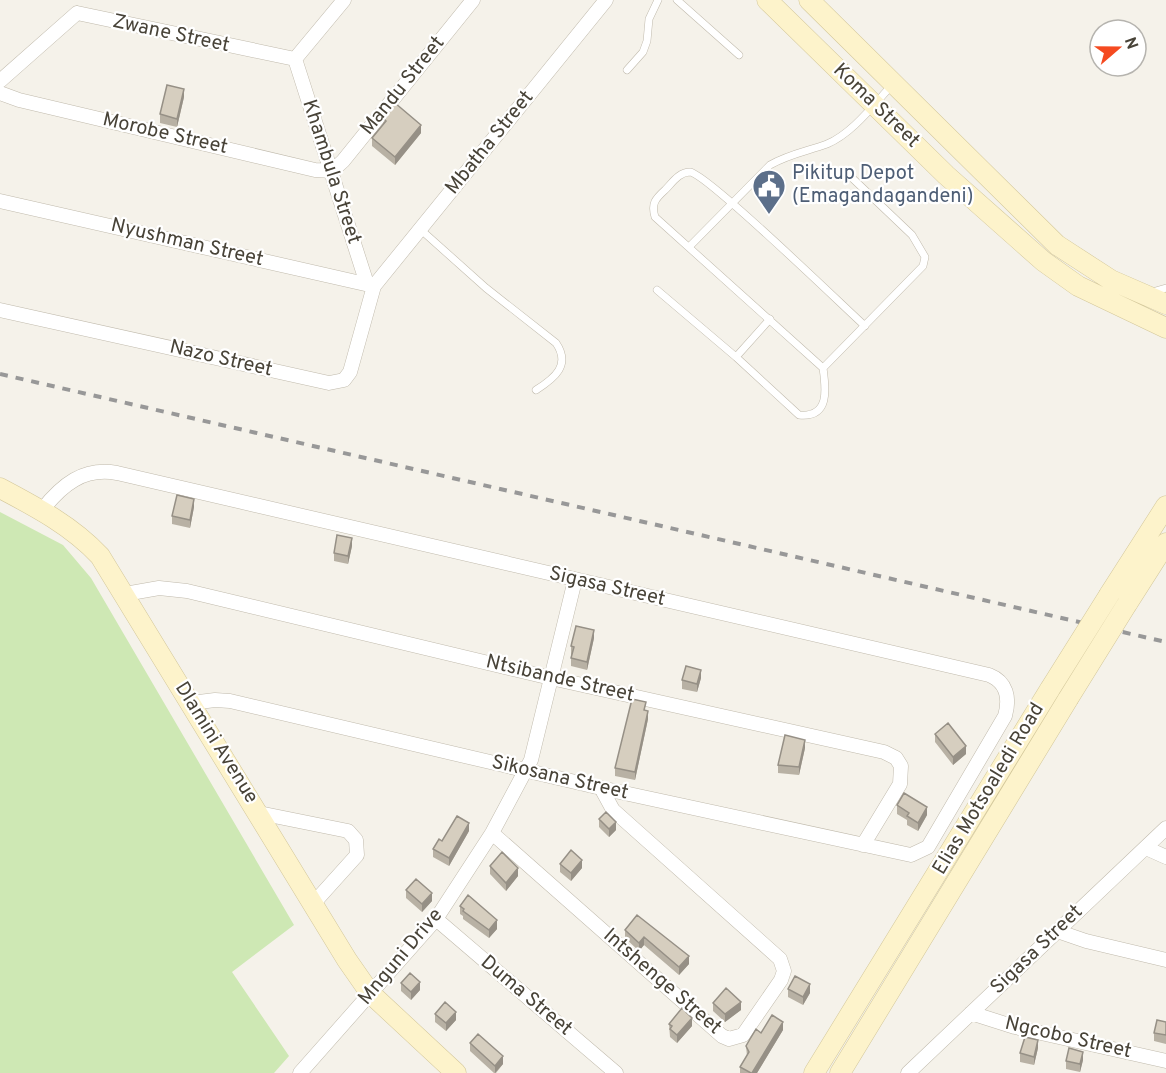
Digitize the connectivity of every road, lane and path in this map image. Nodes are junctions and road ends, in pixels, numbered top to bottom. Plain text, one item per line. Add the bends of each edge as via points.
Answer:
1 (344, 0) edge
2 (473, 0) edge
3 (606, 0) edge
4 (658, 0) edge
5 (677, 0) edge
6 (767, 0) edge
7 (809, 0) edge
8 (76, 7) edge
9 (739, 56) dead end
10 (295, 59) junction
11 (627, 70) dead end
12 (0, 81) edge
13 (894, 82) junction
14 (0, 93) edge
15 (874, 104) junction
16 (332, 171) junction
17 (849, 175) dead end
18 (0, 201) edge
19 (732, 203) junction
20 (420, 229) junction
21 (690, 246) junction
22 (370, 285) junction
23 (1166, 288) edge
24 (657, 290) dead end
25 (1141, 294) junction
26 (1166, 304) edge
27 (0, 310) edge
28 (770, 319) junction
29 (865, 326) junction
30 (1166, 328) edge
31 (736, 357) junction
32 (823, 368) junction
33 (536, 390) dead end
34 (0, 488) edge
35 (1166, 506) edge
36 (42, 510) junction
37 (1166, 543) edge
38 (1158, 570) dead end
39 (575, 580) junction
40 (1140, 584) junction
41 (125, 594) junction
42 (551, 678) junction
43 (191, 703) junction
44 (527, 770) junction
45 (601, 788) junction
46 (259, 813) junction
47 (1166, 828) edge
48 (492, 833) junction
49 (862, 845) junction
50 (928, 847) joint
51 (1146, 848) junction
52 (1166, 857) edge
53 (312, 905) junction
54 (436, 919) junction
55 (1057, 931) junction
56 (1166, 960) edge
57 (370, 993) junction
58 (971, 1013) junction
59 (1166, 1061) edge
60 (300, 1073) edge
61 (456, 1073) edge
62 (616, 1073) edge
63 (814, 1073) edge
64 (840, 1073) edge
65 (908, 1073) edge

1 - 10 street
2 - 16 street, Mandu Street
3 - 20 street, Mbatha Street
4 - 11 lane via 649,19 643,52
5 - 9 lane
6 - 15 main road, Koma Street
7 - 13 main road, Koma Street
8 - 10 street, Zwane Street
8 - 12 street, Zwane Street
10 - 16 street, Khambula Street
13 - 15 lane
13 - 25 main road, Koma Street via 1057,245
14 - 16 street, Morobe Street
15 - 19 lane via 843,135 770,165
15 - 30 main road, Koma Street via 946,175 1043,261 1078,286
16 - 22 street, Khambula Street
17 - 29 lane via 912,235 926,256 923,266
18 - 22 street, Nyushman Street
19 - 21 lane
19 - 21 lane via 688,172 655,200 655,217
19 - 29 lane
20 - 22 street, Mbatha Street
20 - 33 lane via 556,343 562,352 562,365 554,378
21 - 28 lane
22 - 27 street, Nazo Street via 349,375 334,383
23 - 25 lane
24 - 31 lane
25 - 26 main road, Koma Street
28 - 31 lane
28 - 32 lane
29 - 32 lane
31 - 32 lane via 799,415 810,416 820,409 826,394
34 - 36 main road, Dlamini Avenue
35 - 63 main road, Elias Motsoaledi Road, bridge
36 - 39 street, Sigasa Street via 67,484 83,475 104,471
36 - 41 main road, Dlamini Avenue via 83,538
37 - 40 main road, Elias Motsoaledi Road
38 - 40 lane
39 - 42 street, Mnguni Drive
39 - 50 street, Sigasa Street via 996,677 1007,692 1005,716
40 - 64 main road, Elias Motsoaledi Road, bridge
41 - 42 street, Ntsibande Street via 159,588 187,591
41 - 43 main road, Dlamini Avenue
42 - 44 street, Mnguni Drive
42 - 49 street, Ntsibande Street via 890,754 901,766 900,784
43 - 44 street, Sikosana Street via 230,701
43 - 46 main road, Dlamini Avenue
44 - 45 street, Sikosana Street
44 - 48 street, Mnguni Drive
45 - 48 street, Intshenge Street via 613,810 780,959 784,971 781,980 743,1035 729,1039 722,1036
45 - 49 street, Sikosana Street
46 - 53 main road, Dlamini Avenue
46 - 53 street via 348,831 356,840 357,855
47 - 51 street, Sigasa Street
48 - 54 street, Mnguni Drive
49 - 50 street, Sikosana Street via 906,855
51 - 52 street
51 - 55 street, Sigasa Street
53 - 57 main road, Dlamini Avenue
54 - 57 street, Mnguni Drive
54 - 62 street, Duma Street
55 - 56 street
55 - 58 street, Sigasa Street
57 - 60 street, Mnguni Drive
57 - 61 main road, Dlamini Avenue
58 - 59 street, Ngcobo Street via 1015,1027
58 - 65 street, Sigasa Street

